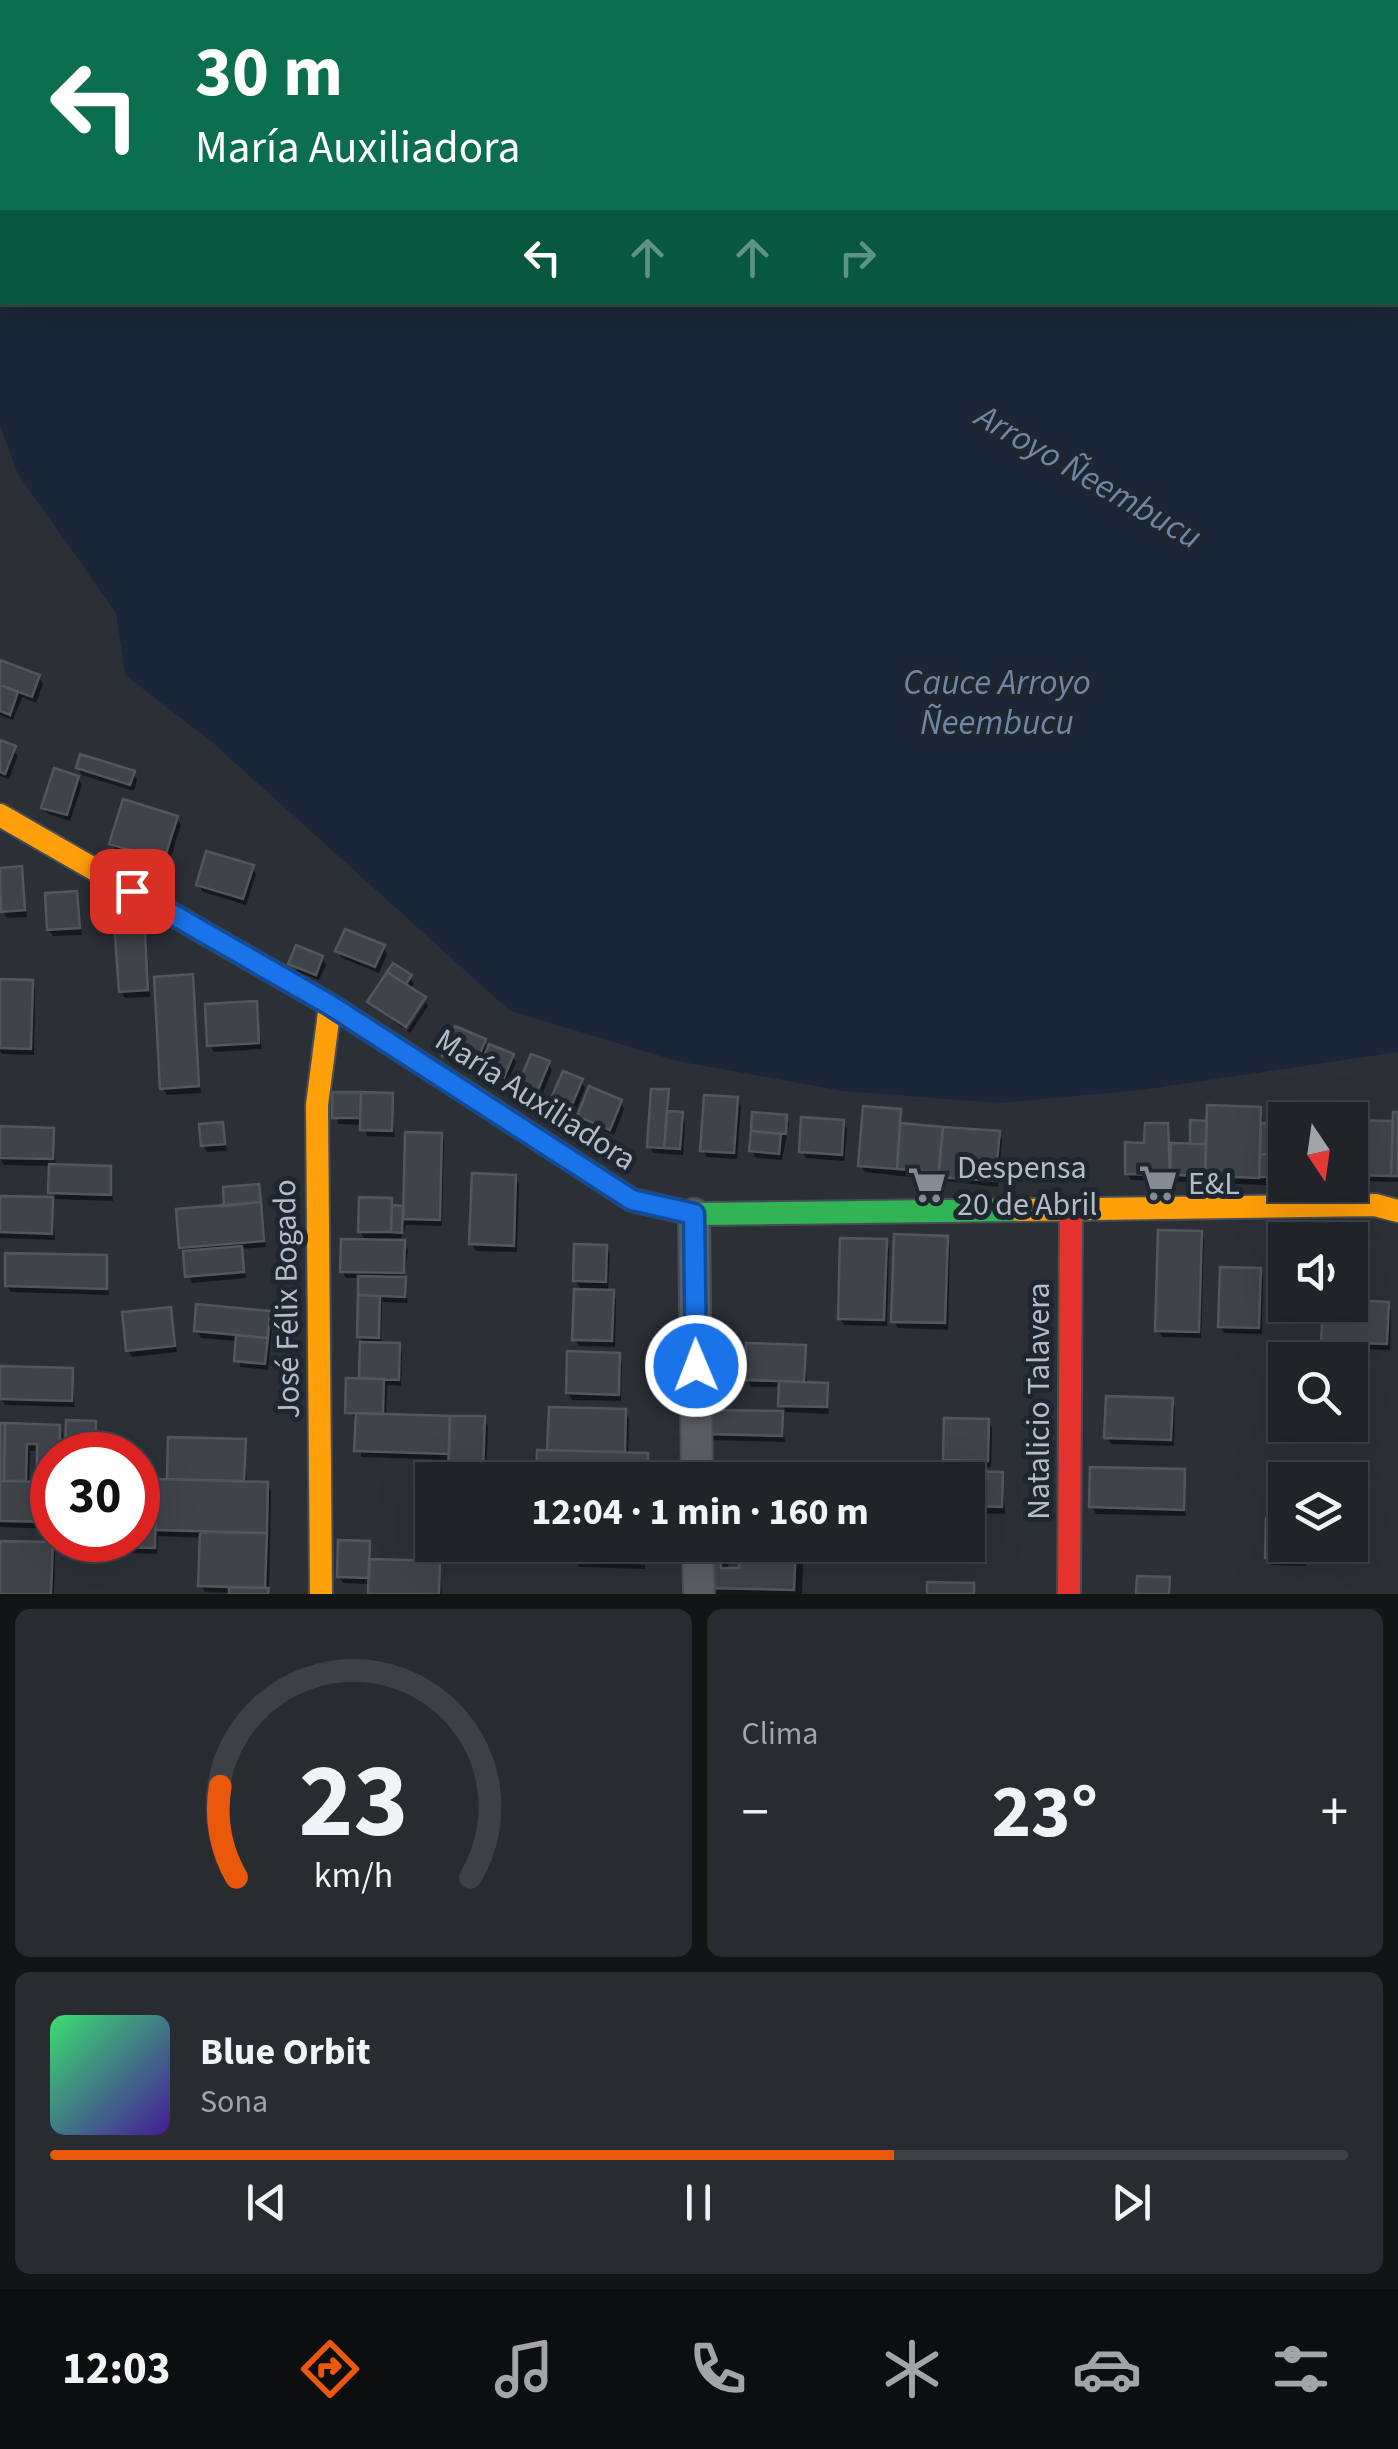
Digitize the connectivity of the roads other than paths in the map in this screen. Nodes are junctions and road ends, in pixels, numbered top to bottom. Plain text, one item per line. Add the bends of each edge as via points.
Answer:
1 (0, 815) edge
2 (330, 1005) junction
3 (1071, 1209) junction
4 (1398, 1212) edge
5 (694, 1214) junction
6 (697, 1462) edge
7 (698, 1562) edge
8 (322, 1594) edge
9 (699, 1594) edge
10 (1069, 1594) edge

1 - 2 street, María Auxiliadora
2 - 5 street, María Auxiliadora via 632,1200
2 - 8 street, José Félix Bogado via 317,1105
3 - 4 street, María Auxiliadora via 1376,1205
3 - 5 street, María Auxiliadora
3 - 10 street, Natalicio Talavera
5 - 6 street
7 - 9 street

